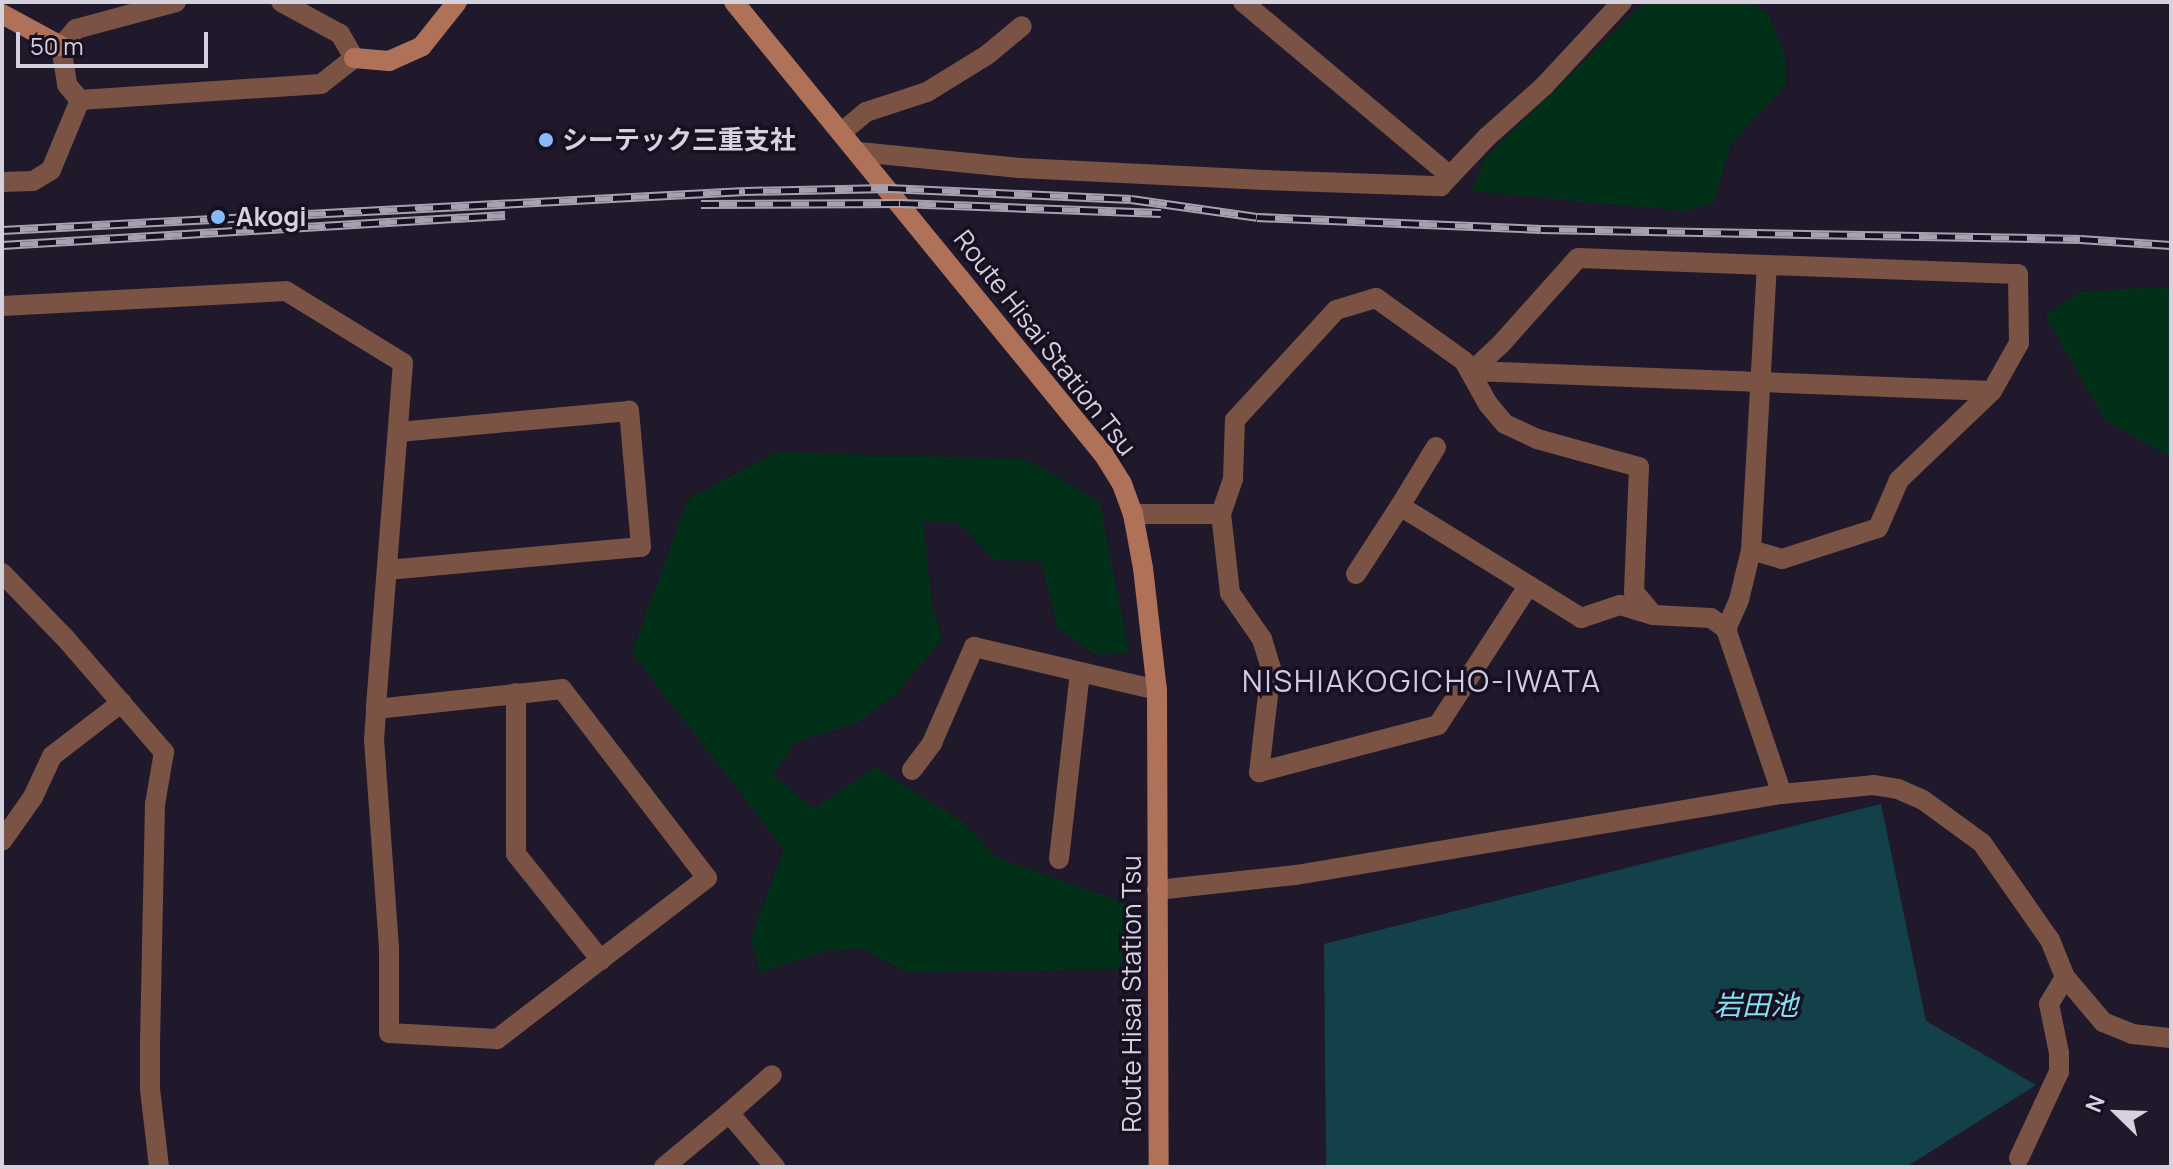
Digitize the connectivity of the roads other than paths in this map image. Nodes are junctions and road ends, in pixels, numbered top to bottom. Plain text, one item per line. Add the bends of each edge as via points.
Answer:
1 (176, 2) edge
2 (281, 2) edge
3 (457, 2) edge
4 (734, 2) edge
5 (1245, 2) edge
6 (1622, 2) edge
7 (2, 14) edge
8 (1022, 26) dead end
9 (61, 46) junction
10 (354, 58) junction
11 (80, 100) junction
12 (842, 132) junction
13 (859, 152) junction
14 (1450, 176) junction
15 (2, 182) edge
16 (1767, 265) junction
17 (2, 306) edge
18 (1472, 371) junction
19 (1762, 384) junction
20 (1992, 391) junction
21 (399, 432) junction
22 (1436, 447) dead end
23 (1400, 506) junction
24 (1133, 514) junction
25 (1221, 514) junction
26 (1751, 550) junction
27 (387, 570) junction
28 (2, 573) edge
29 (1356, 574) dead end
30 (1527, 588) junction
31 (1653, 615) junction
32 (1726, 629) junction
33 (1080, 673) junction
34 (1157, 690) junction
35 (516, 693) junction
36 (122, 702) junction
37 (376, 709) junction
38 (912, 770) dead end
39 (1782, 794) junction
40 (2, 841) edge
41 (1059, 859) dead end
42 (1157, 890) junction
43 (601, 960) junction
44 (2065, 977) junction
45 (2171, 1038) edge
46 (772, 1075) dead end
47 (729, 1113) junction
48 (2019, 1158) dead end
49 (159, 1167) edge
50 (664, 1167) edge
51 (775, 1167) edge
52 (1159, 1167) edge

1 - 9 street via 76,29
2 - 10 street via 340,34
3 - 10 main road via 422,46 389,61
4 - 12 main road, Route Hisai Station Tsu
5 - 14 street
6 - 14 street
7 - 9 main road
8 - 12 street via 927,92 866,112
9 - 11 street via 67,85
10 - 11 street via 321,84
11 - 15 street via 51,170 33,181
12 - 13 main road, Route Hisai Station Tsu
13 - 14 street via 1020,168 1265,180 1441,186
13 - 24 main road, Route Hisai Station Tsu via 1104,455
16 - 18 street via 1578,258
16 - 19 street
16 - 20 street via 2018,274 2019,343
17 - 21 street via 286,291 403,363
18 - 19 street
18 - 25 street via 1376,298 1336,310 1235,420 1233,479
18 - 31 street via 1488,404 1521,434 1639,467 1634,592
19 - 20 street
19 - 26 street
20 - 26 street via 1899,480 1878,528 1782,559
21 - 27 street
21 - 27 street via 629,411 641,547
22 - 23 street
23 - 29 street
23 - 30 street
24 - 25 street
24 - 34 main road, Route Hisai Station Tsu
25 - 30 street via 1230,593 1262,639 1271,669 1259,772 1438,725
26 - 32 street
27 - 37 street
28 - 36 street
30 - 31 street via 1581,618 1620,605
31 - 32 street via 1711,618
32 - 39 street
33 - 34 street
33 - 38 street via 974,647 932,743
33 - 41 street
34 - 42 main road, Route Hisai Station Tsu
35 - 37 street
35 - 43 street via 516,854
35 - 43 street via 562,689 707,878
36 - 40 street via 52,756 33,797
36 - 49 street via 164,752 155,804 150,1046
37 - 43 street via 389,1033 497,1039
39 - 42 street via 1296,875
39 - 44 street via 1873,785 1923,800 1982,843 2050,940
42 - 52 main road, Route Hisai Station Tsu
44 - 45 street via 2103,1022 2132,1034
44 - 48 street via 2049,1004 2059,1072
46 - 47 street
47 - 50 street
47 - 51 street

